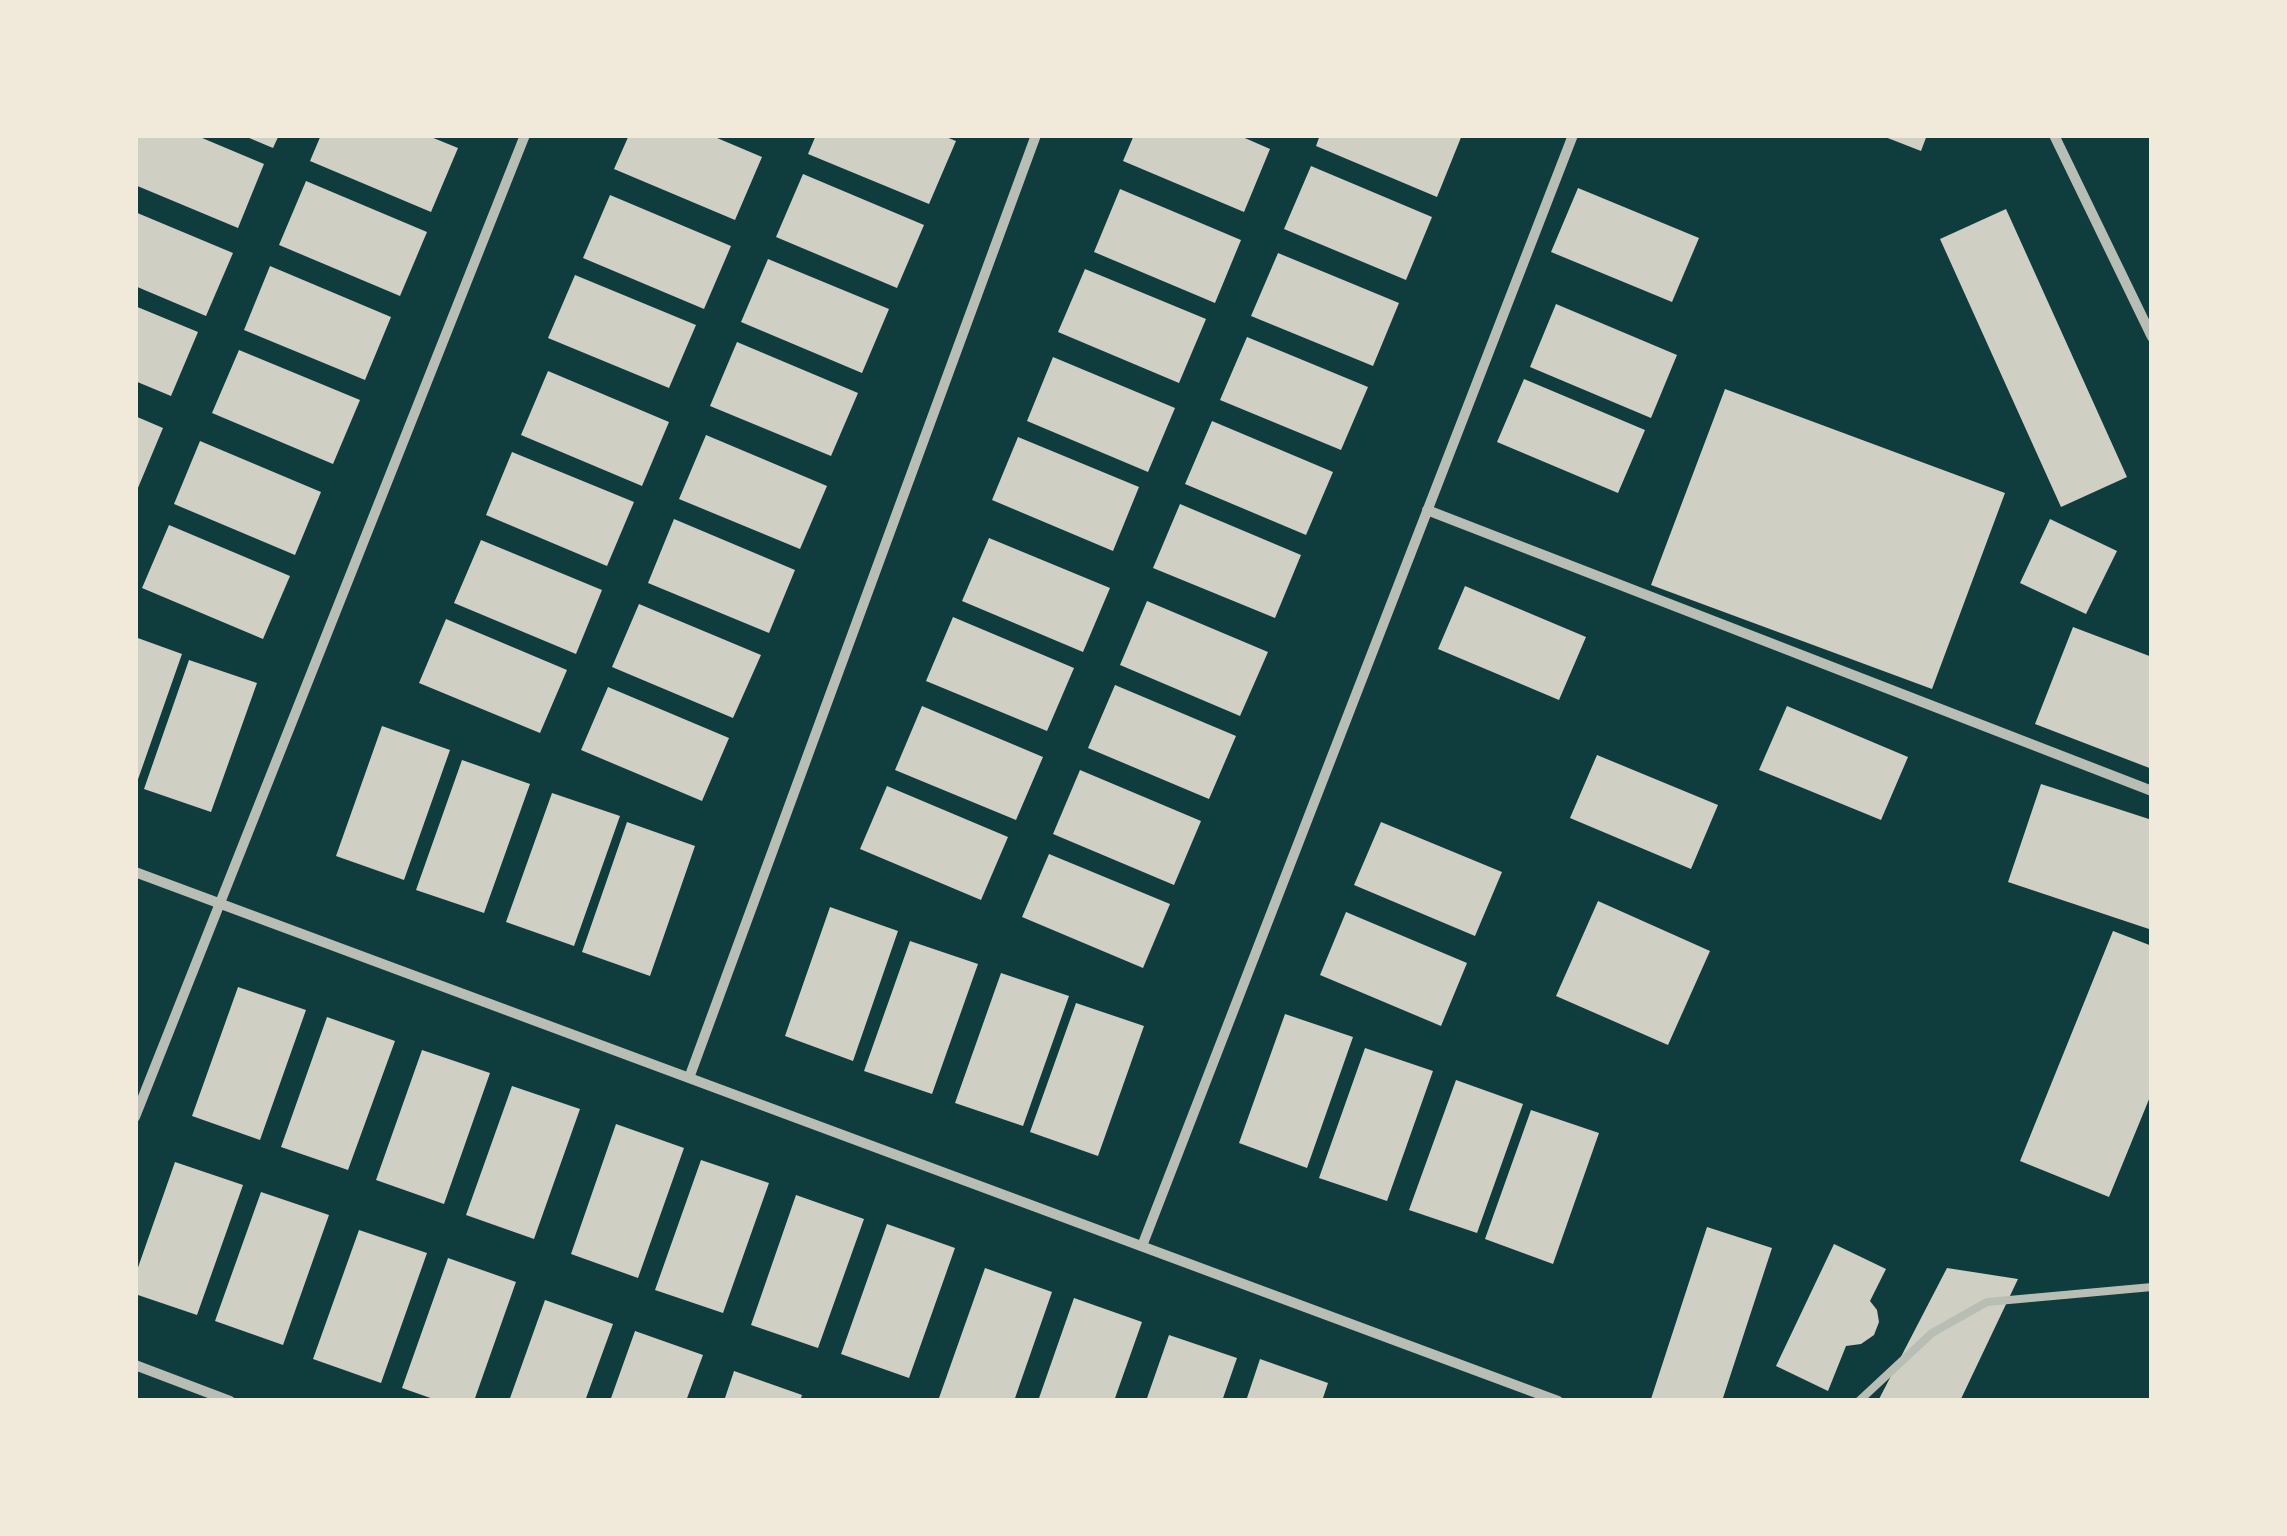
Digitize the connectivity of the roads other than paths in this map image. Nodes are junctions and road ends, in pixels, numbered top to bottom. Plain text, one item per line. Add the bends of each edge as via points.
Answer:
1 (525, 135) edge
2 (1036, 135) edge
3 (1572, 135) edge
4 (2054, 135) edge
5 (2152, 337) edge
6 (1427, 510) junction
7 (2152, 791) edge
8 (135, 872) edge
9 (220, 904) junction
10 (688, 1078) junction
11 (135, 1117) edge
12 (1142, 1246) junction
13 (2152, 1287) edge
14 (135, 1365) edge
15 (230, 1401) edge
16 (1558, 1401) edge
17 (1859, 1401) edge

1 - 9 street
2 - 10 street
3 - 6 street
4 - 5 street
6 - 7 street
6 - 12 street
8 - 9 street
9 - 10 street
9 - 11 street
10 - 12 street
12 - 16 street
13 - 17 lane via 1987,1302 1932,1332
14 - 15 street

